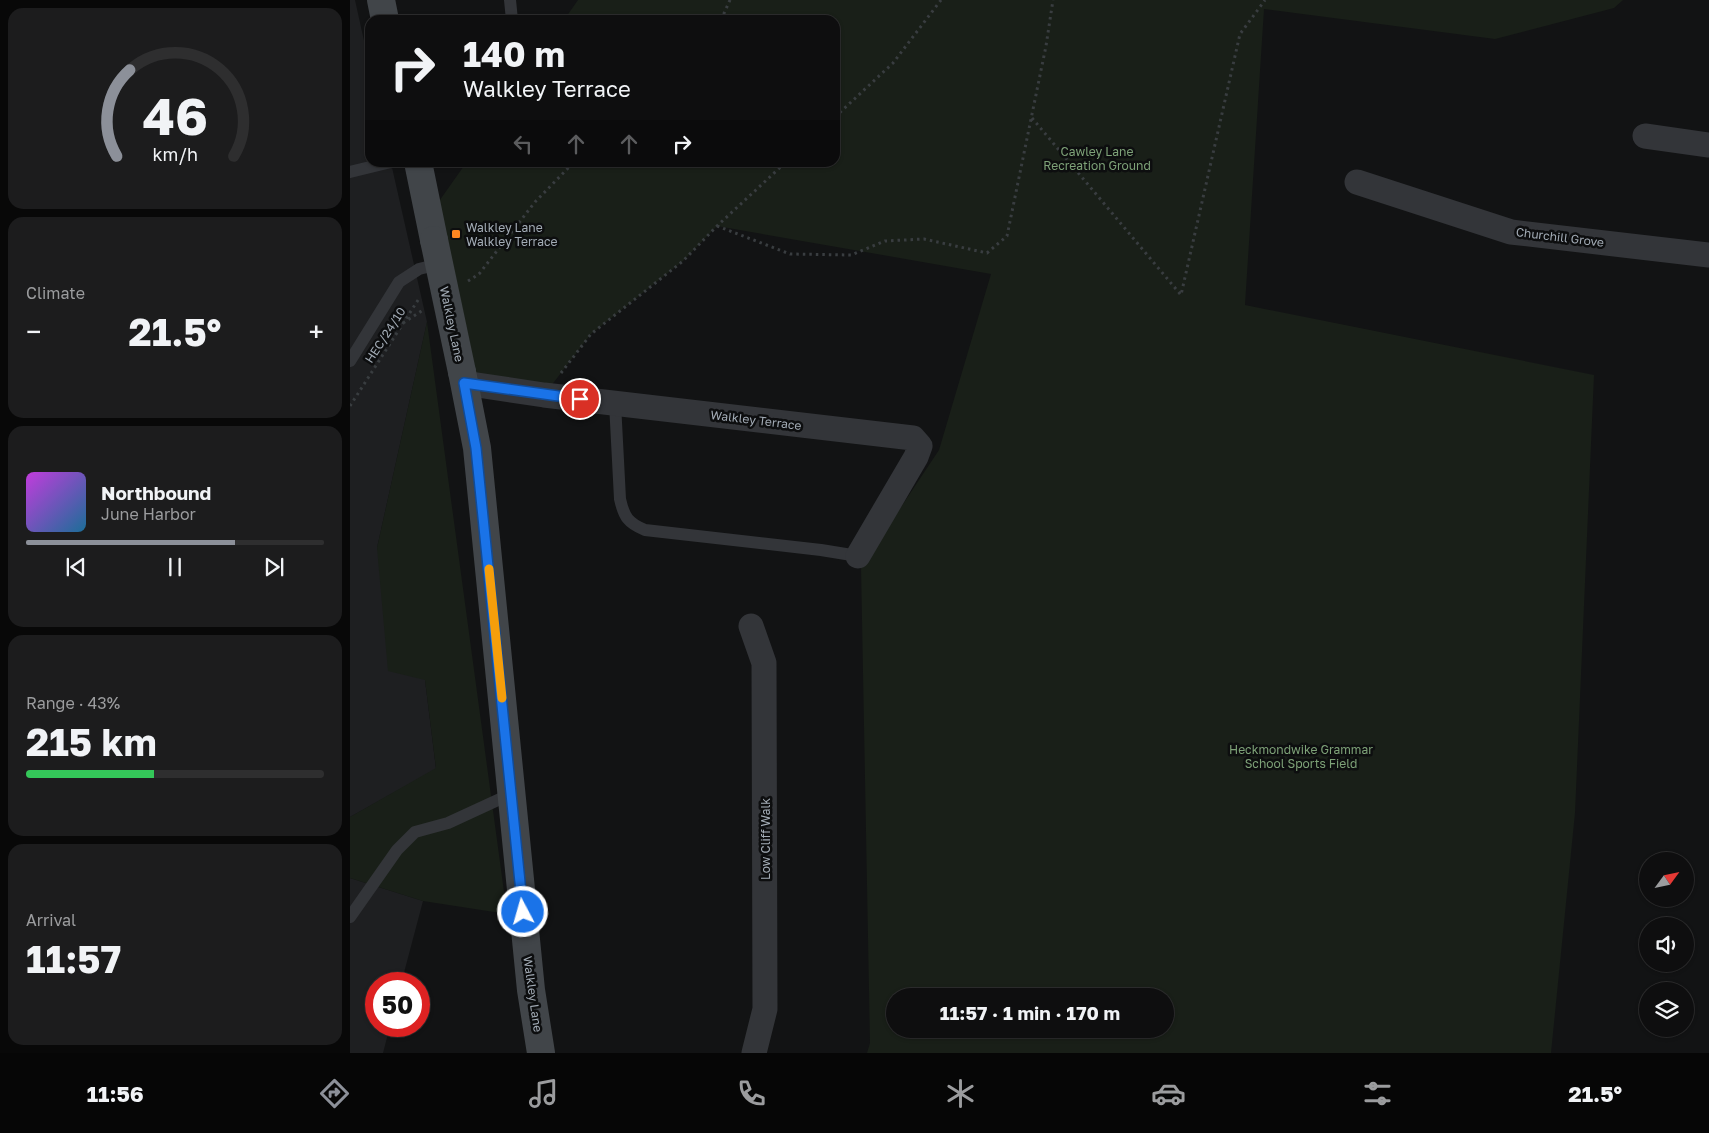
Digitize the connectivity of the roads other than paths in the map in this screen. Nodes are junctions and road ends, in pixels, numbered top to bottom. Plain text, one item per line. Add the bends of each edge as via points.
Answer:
1 (381, 0) edge
2 (510, 0) edge
3 (384, 15) edge
4 (512, 15) edge
5 (1645, 136) dead end
6 (1709, 145) edge
7 (370, 167) edge
8 (419, 167) edge
9 (350, 172) edge
10 (1357, 182) dead end
11 (1709, 255) edge
12 (445, 268) junction
13 (350, 361) edge
14 (463, 378) junction
15 (615, 403) junction
16 (858, 556) joint
17 (751, 626) dead end
18 (511, 794) junction
19 (350, 917) edge
20 (541, 1053) edge
21 (754, 1053) edge

1 - 3 main road
2 - 4 lane
5 - 6 street
7 - 9 lane
8 - 12 main road, Walkley Lane
10 - 11 street, Churchill Grove via 1512,232
12 - 13 lane via 419,269 399,282
12 - 14 main road, Walkley Lane, bridge
14 - 15 street, Walkley Terrace via 544,394
14 - 18 main road, Walkley Lane via 476,448
15 - 16 lane via 620,499 622,510 634,526
15 - 16 street, Walkley Terrace via 913,438 920,446 916,457
17 - 21 street, Low Cliff Walk via 764,663 765,1009
18 - 19 lane via 448,823 415,832 397,850
18 - 20 main road, Walkley Lane via 531,990

